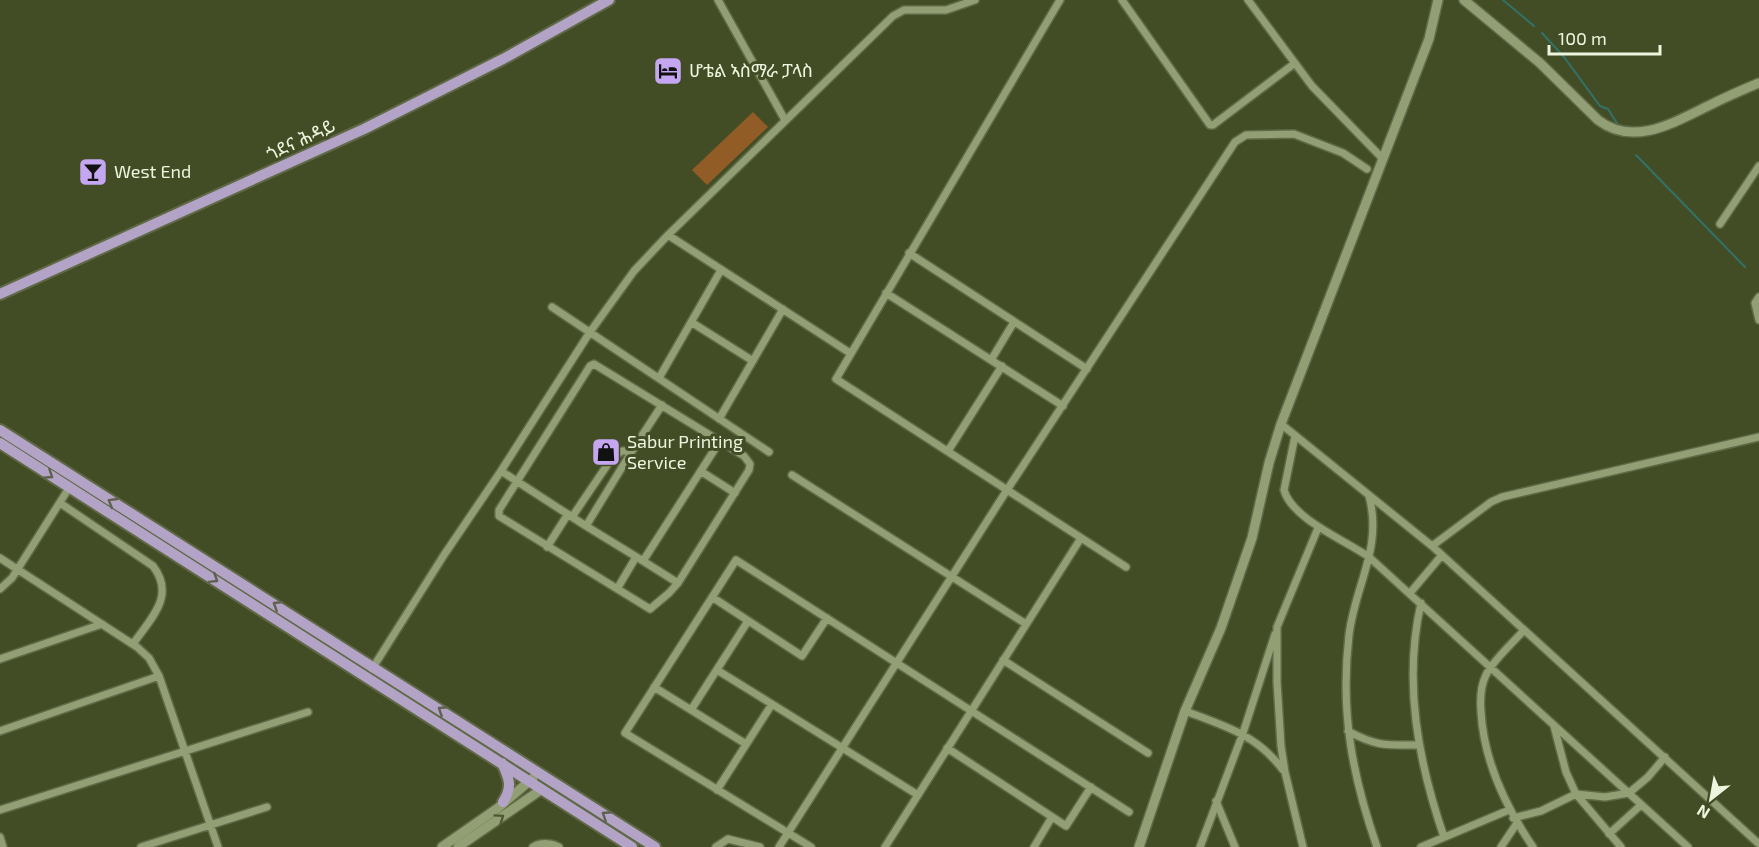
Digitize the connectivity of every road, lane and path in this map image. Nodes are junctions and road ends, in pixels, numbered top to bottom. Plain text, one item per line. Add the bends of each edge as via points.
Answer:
1 (609, 0) edge
2 (718, 0) edge
3 (975, 0) edge
4 (1060, 0) edge
5 (1122, 0) edge
6 (1248, 0) edge
7 (1438, 0) edge
8 (1464, 0) edge
9 (1295, 63) junction
10 (1759, 83) edge
11 (785, 120) junction
12 (1383, 159) junction
13 (1759, 166) edge
14 (1367, 169) dead end
15 (1720, 224) dead end
16 (668, 235) junction
17 (909, 253) junction
18 (721, 270) junction
19 (886, 293) junction
20 (0, 294) edge
21 (1759, 297) edge
22 (552, 308) dead end
23 (783, 309) junction
24 (1759, 320) edge
25 (691, 322) junction
26 (1014, 322) junction
27 (591, 332) junction
28 (850, 353) junction
29 (991, 360) junction
30 (753, 361) junction
31 (1002, 366) junction
32 (1087, 369) junction
33 (659, 378) junction
34 (662, 405) junction
35 (1063, 406) junction
36 (719, 419) junction
37 (1281, 424) junction
38 (0, 430) edge
39 (1295, 436) junction
40 (1759, 437) edge
41 (720, 441) junction
42 (0, 443) edge
43 (632, 451) junction
44 (948, 451) junction
45 (769, 452) dead end
46 (501, 471) junction
47 (702, 472) junction
48 (792, 475) dead end
49 (517, 481) junction
50 (69, 488) junction
51 (1007, 490) junction
52 (735, 493) junction
53 (1369, 496) junction
54 (60, 503) junction
55 (570, 515) junction
56 (586, 526) junction
57 (1318, 528) junction
58 (1082, 538) junction
59 (1432, 546) junction
60 (547, 547) junction
61 (1442, 555) junction
62 (636, 557) junction
63 (1370, 557) junction
64 (0, 558) edge
65 (643, 561) junction
66 (1126, 567) dead end
67 (18, 569) junction
68 (953, 577) junction
69 (678, 582) junction
70 (0, 589) edge
71 (617, 589) junction
72 (1410, 593) junction
73 (712, 597) junction
74 (1421, 603) junction
75 (827, 618) junction
76 (748, 621) junction
77 (102, 624) junction
78 (1026, 624) junction
79 (1277, 627) junction
80 (1524, 630) junction
81 (133, 644) junction
82 (0, 659) edge
83 (1003, 660) junction
84 (898, 664) junction
85 (374, 666) junction
86 (1490, 669) junction
87 (717, 670) junction
88 (159, 676) junction
89 (368, 676) junction
90 (654, 687) junction
91 (772, 704) junction
92 (691, 710) junction
93 (971, 710) junction
94 (1185, 711) junction
95 (308, 712) dead end
96 (1554, 726) junction
97 (0, 731) edge
98 (1348, 731) junction
99 (1243, 733) junction
100 (746, 744) junction
101 (1419, 745) junction
102 (947, 748) junction
103 (844, 749) junction
104 (184, 751) junction
105 (1148, 753) dead end
106 (1665, 757) junction
107 (502, 762) junction
108 (1285, 772) junction
109 (539, 773) junction
110 (530, 781) junction
111 (1091, 787) junction
112 (542, 789) junction
113 (717, 790) junction
114 (1629, 793) junction
115 (1576, 794) junction
116 (918, 795) junction
117 (1216, 801) junction
118 (503, 802) junction
119 (1641, 805) junction
120 (267, 807) dead end
121 (0, 810) edge
122 (1509, 810) junction
123 (1129, 812) dead end
124 (1053, 817) junction
125 (1515, 820) junction
126 (210, 824) junction
127 (788, 834) junction
128 (1609, 834) junction
129 (0, 837) edge
130 (1441, 838) junction
131 (1759, 844) edge
132 (541, 845) edge
133 (3, 847) edge
134 (141, 847) edge
135 (218, 847) edge
136 (442, 847) edge
137 (458, 847) edge
138 (533, 847) edge
139 (559, 847) edge
140 (632, 847) edge
141 (655, 847) edge
142 (716, 847) edge
143 (760, 847) edge
144 (779, 847) edge
145 (811, 847) edge
146 (885, 847) edge
147 (1034, 847) edge
148 (1139, 847) edge
149 (1200, 847) edge
150 (1235, 847) edge
151 (1303, 847) edge
152 (1377, 847) edge
153 (1421, 847) edge
154 (1443, 847) edge
155 (1501, 847) edge
156 (1533, 847) edge
157 (1621, 847) edge
158 (1688, 847) edge

1 - 20 main road, ጎደና ሕዳይ via 364,129
2 - 11 street
3 - 11 street via 946,10 898,12
4 - 17 street
5 - 9 street via 1210,124
6 - 9 street
7 - 12 street via 1431,32
8 - 10 street via 1527,51 1608,128 1617,131 1659,129
9 - 12 street via 1312,86
11 - 16 street
12 - 37 street
13 - 15 street
14 - 32 street via 1343,153 1294,134 1252,134 1240,138 1227,152
16 - 18 street
16 - 27 street via 634,271
17 - 19 street
17 - 26 street
18 - 23 street
18 - 25 street
19 - 28 street
19 - 29 street
21 - 24 street via 1755,303
22 - 27 street
23 - 28 street
23 - 30 street
25 - 30 street
25 - 33 street
26 - 29 street
26 - 32 street
27 - 33 street
27 - 46 street
28 - 44 street via 836,379
29 - 31 street
30 - 36 street
31 - 35 street
31 - 44 street
32 - 35 street
33 - 36 street
34 - 41 street
34 - 43 street
34 - 49 street via 592,364
35 - 51 street
36 - 45 street
37 - 39 street
37 - 94 street via 1252,538 1221,628
85 -> 38 main road
39 - 53 street
39 - 57 street via 1284,490
40 - 59 street via 1502,497
41 - 47 street
41 - 52 street via 750,464
42 -> 50 main road
43 - 55 street via 622,451 612,458
43 - 56 street
44 - 51 street
46 - 49 street
46 - 85 street
47 - 52 street
47 - 65 street
48 - 68 street
49 - 55 street
49 - 60 street via 499,516
50 - 54 street
50 -> 89 main road
51 - 58 street
51 - 68 street
52 - 69 street
53 - 59 street
53 - 63 street via 1374,517
54 - 67 street
54 - 81 street via 153,566 160,575 164,594
55 - 56 street
55 - 60 street
56 - 62 street
57 - 63 street
57 - 79 street
58 - 66 street
58 - 78 street
59 - 61 street
60 - 71 street
61 - 72 street
61 - 80 street
62 - 65 street
62 - 71 street
63 - 72 street
63 - 98 street via 1349,634
64 - 67 street
65 - 69 street
67 - 70 street
67 - 77 street
68 - 78 street
68 - 84 street
69 - 71 street via 650,609
72 - 74 street
73 - 75 street via 736,560
73 - 76 street
73 - 90 street
74 - 86 street
74 - 101 street via 1413,665
75 - 76 street via 802,657
75 - 84 street
76 - 87 street
77 - 81 street
77 - 82 street
78 - 83 street
79 - 99 street
79 - 108 street via 1278,704
80 - 86 street
80 - 106 street
81 - 88 street via 149,658
83 - 93 street
83 - 105 street
84 - 93 street
84 - 103 street
85 - 89 street
109 -> 85 main road
86 - 96 street
86 - 122 street via 1481,697 1484,739
87 - 91 street
87 - 92 street
88 - 97 street
88 - 104 street
89 - 107 main road
90 - 92 street
90 - 113 street via 625,733
91 - 100 street
91 - 103 street
92 - 100 street
93 - 102 street
93 - 111 street
94 - 99 street
94 - 148 street
95 - 104 street
96 - 114 street
96 - 115 street
98 - 101 street via 1381,745
98 - 152 street via 1356,779
99 - 108 street via 1260,744
99 - 117 street
100 - 113 street
101 - 130 street
102 - 116 street
102 - 124 street
103 - 116 street
103 - 127 street
104 - 121 street
104 - 126 street
106 - 114 street
106 - 131 street
107 - 110 main road
107 - 118 main road via 510,782
108 - 151 street
109 - 110 street
141 -> 109 main road
110 - 112 main road
110 - 118 street
111 - 123 street
111 - 124 street via 1066,826
137 -> 112 street
112 - 140 main road
113 - 127 street
114 - 115 street via 1605,797
114 - 119 street
115 - 125 street
115 - 128 street
116 - 146 street
117 - 149 street
117 - 150 street
118 - 136 street
119 - 128 street
119 - 158 street
120 - 126 street
122 - 125 street
122 - 130 street
124 - 147 street
125 - 155 street
125 - 156 street
126 - 134 street
126 - 135 street
127 - 144 street
127 - 145 street
128 - 157 street
129 - 133 street
130 - 153 street
130 - 154 street
132 - 138 street
132 - 139 street
142 - 143 street via 728,839

